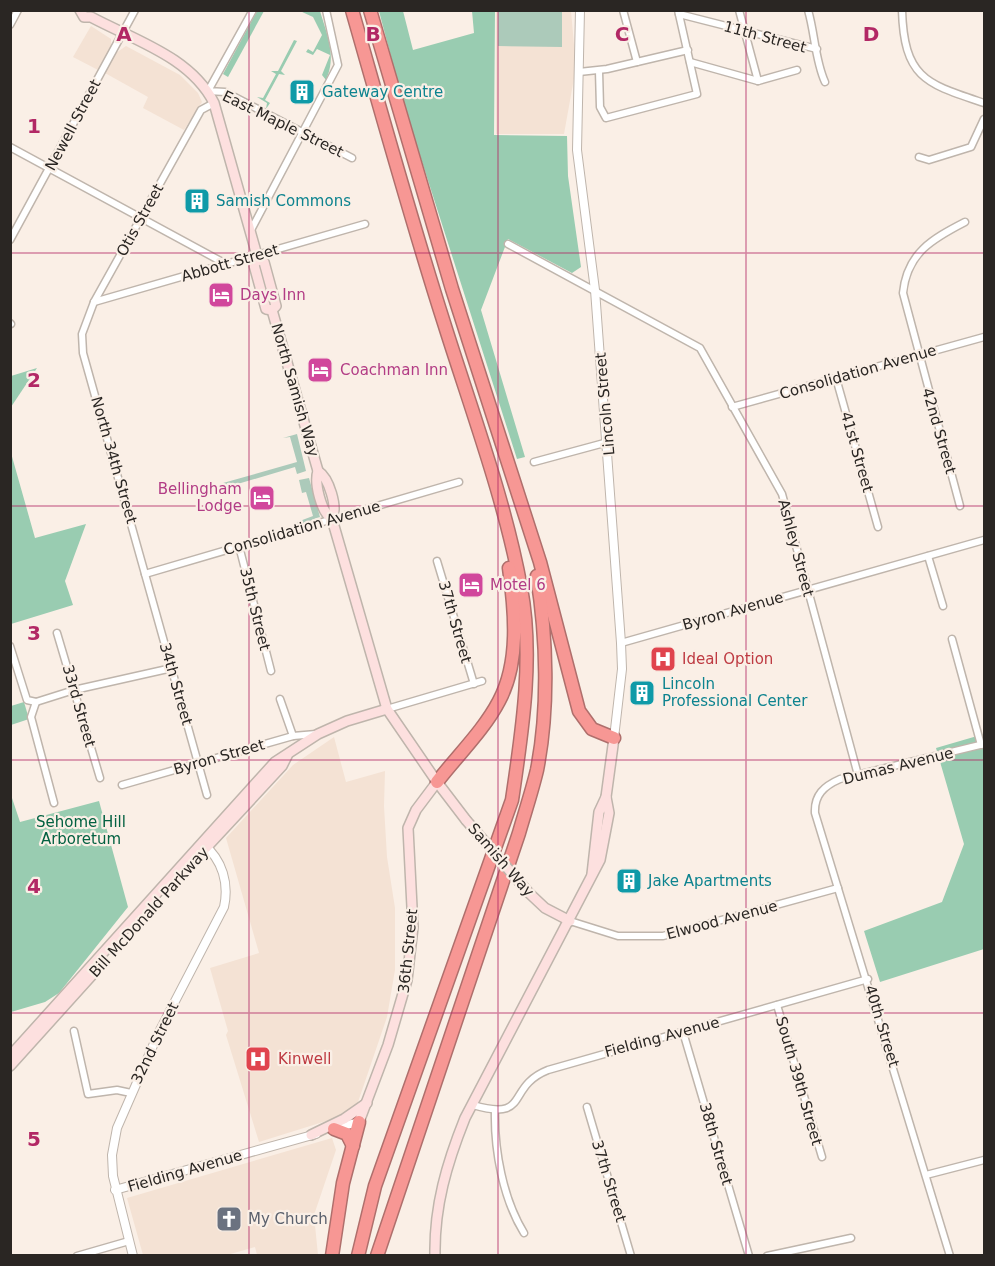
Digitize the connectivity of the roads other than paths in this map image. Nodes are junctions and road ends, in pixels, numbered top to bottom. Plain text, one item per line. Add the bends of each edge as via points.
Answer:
1 (18, 10) edge
2 (135, 10) edge
3 (253, 10) edge
4 (326, 10) edge
5 (352, 10) edge
6 (370, 10) edge
7 (580, 10) edge
8 (623, 10) edge
9 (739, 10) edge
10 (808, 10) edge
11 (902, 10) edge
12 (84, 12) edge
13 (678, 12) edge
14 (10, 25) edge
15 (745, 32) junction
16 (122, 33) junction
17 (817, 49) junction
18 (688, 50) junction
19 (637, 62) junction
20 (690, 62) junction
21 (797, 70) dead end
22 (599, 71) junction
23 (579, 72) junction
24 (758, 81) junction
25 (825, 82) dead end
26 (208, 91) junction
27 (214, 103) junction
28 (984, 103) edge
29 (984, 119) edge
30 (303, 132) junction
31 (10, 147) edge
32 (920, 157) dead end
33 (352, 158) dead end
34 (49, 168) junction
35 (141, 218) junction
36 (965, 222) dead end
37 (365, 224) dead end
38 (250, 232) junction
39 (10, 240) edge
40 (508, 243) dead end
41 (257, 257) junction
42 (226, 264) junction
43 (595, 290) junction
44 (94, 302) junction
45 (984, 337) edge
46 (82, 346) joint
47 (918, 356) junction
48 (836, 378) junction
49 (732, 407) junction
50 (608, 442) junction
51 (534, 462) dead end
52 (459, 482) dead end
53 (494, 485) junction
54 (960, 506) dead end
55 (523, 513) junction
56 (332, 519) junction
57 (878, 527) dead end
58 (984, 540) edge
59 (239, 546) junction
60 (928, 556) junction
61 (437, 561) dead end
62 (145, 574) junction
63 (808, 590) junction
64 (943, 606) dead end
65 (57, 633) dead end
66 (952, 639) dead end
67 (621, 643) junction
68 (10, 646) edge
69 (172, 668) junction
70 (271, 671) dead end
71 (482, 681) dead end
72 (474, 684) junction
73 (74, 690) junction
74 (280, 699) dead end
75 (36, 702) junction
76 (387, 709) junction
77 (318, 734) junction
78 (293, 736) junction
79 (614, 738) junction
80 (983, 744) edge
81 (198, 763) junction
82 (858, 775) junction
83 (100, 778) dead end
84 (437, 782) junction
85 (122, 785) dead end
86 (207, 795) dead end
87 (817, 797) joint
88 (54, 803) dead end
89 (204, 845) junction
90 (838, 888) junction
91 (570, 921) junction
92 (868, 979) junction
93 (777, 1005) junction
94 (74, 1031) dead end
95 (683, 1032) junction
96 (10, 1056) edge
97 (10, 1066) edge
98 (130, 1093) junction
99 (367, 1103) junction
100 (473, 1105) junction
101 (587, 1107) dead end
102 (495, 1110) junction
103 (359, 1122) junction
104 (334, 1129) junction
105 (311, 1135) junction
106 (353, 1146) junction
107 (822, 1158) dead end
108 (984, 1160) edge
109 (926, 1175) junction
110 (115, 1190) junction
111 (524, 1233) dead end
112 (851, 1238) dead end
113 (129, 1241) junction
114 (77, 1256) edge
115 (133, 1256) edge
116 (332, 1256) edge
117 (358, 1256) edge
118 (377, 1256) edge
119 (435, 1256) edge
120 (631, 1256) edge
121 (749, 1256) edge
122 (767, 1256) edge
123 (950, 1256) edge

1 - 14 street
2 - 16 street, Newell Street
3 - 26 street
4 - 30 street via 337,68
5 - 53 highway
6 - 55 highway
7 - 23 street, Lincoln Street
8 - 19 street
9 - 15 street
10 - 17 street
11 - 28 street via 904,40 917,70 945,92
12 - 16 main road, East Maple Street
13 - 15 street, 11th Street
13 - 18 street
15 - 17 street, 11th Street
15 - 24 street
16 - 26 main road, East Maple Street via 188,69
16 - 34 street, Newell Street
17 - 25 street
18 - 19 street
18 - 20 street
19 - 22 street
20 - 22 street via 697,94 617,117 606,118 602,113
20 - 24 street
21 - 24 street
22 - 23 street
23 - 43 street, Lincoln Street via 577,150
26 - 27 main road, North Samish Way
26 - 30 street, East Maple Street via 225,92
27 - 35 street, Otis Street via 201,110
27 - 38 main road, North Samish Way
29 - 32 street via 971,147 929,160
30 - 33 street, East Maple Street
30 - 38 street
31 - 34 street
34 - 35 street
34 - 39 street, Newell Street
35 - 42 street
35 - 44 street, Otis Street
36 - 47 street, 42nd Street via 928,242 916,254 907,273 903,304
37 - 41 street, Abbott Street
38 - 41 main road, North Samish Way
40 - 43 street
41 - 42 street, Abbott Street
41 - 56 main road, North Samish Way via 264,262 276,306 272,310 318,471 325,475 335,512
42 - 44 street, Abbott Street
43 - 49 street, Ashley Street via 700,348
43 - 50 street, Lincoln Street
44 - 46 street, Otis Street via 84,323
45 - 47 street, Consolidation Avenue
46 - 62 street, North 34th Street
47 - 48 street, Consolidation Avenue
47 - 54 street, 42nd Street
48 - 49 street, Consolidation Avenue
48 - 57 street, 41st Street
49 - 63 street, Ashley Street via 782,494
50 - 51 street
50 - 67 street, Lincoln Street
52 - 56 street, Consolidation Avenue
53 - 84 highway via 513,597 510,674 493,712
53 - 117 highway via 521,589 526,642 512,800 375,1186
55 - 79 highway via 579,711 592,729
55 - 118 highway via 540,597 543,640 544,700 537,770
56 - 59 street, Consolidation Avenue
56 - 76 main road, Samish Way
58 - 60 street, Byron Avenue
59 - 62 street, Consolidation Avenue
59 - 70 street, 35th Street
60 - 63 street, Byron Avenue
60 - 64 street
61 - 72 street, 37th Street
62 - 69 street, 34th Street
63 - 67 street, Byron Avenue
63 - 82 street, Ashley Street
65 - 73 street, 33rd Street
66 - 80 street
67 - 79 street, Lincoln Street
68 - 75 street via 27,700
69 - 73 street
69 - 81 street, 34th Street
71 - 72 street, Bill McDonald Parkway
72 - 76 street, Bill McDonald Parkway
73 - 75 street
73 - 83 street, 33rd Street
74 - 78 street
75 - 88 street via 31,717
76 - 77 main road, Bill McDonald Parkway
76 - 84 main road, Samish Way
77 - 78 street, Byron Street
77 - 89 main road, Bill McDonald Parkway via 287,756 282,766
78 - 81 street, Byron Street
79 - 91 main road, Lincoln Street via 606,797 606,839 592,879
80 - 82 street, Dumas Avenue
81 - 85 street, Byron Street
81 - 86 street, 34th Street
82 - 87 street, Dumas Avenue via 832,783
84 - 91 main road, Samish Way, bridge via 528,892
84 - 99 main road, 36th Street via 408,828 413,927 407,980
87 - 90 street, 40th Street via 815,813
89 - 96 main road, Bill McDonald Parkway
89 - 97 main road, Bill McDonald Parkway
89 - 98 street, 32nd Street via 224,874 224,908
90 - 91 street, Elwood Avenue via 663,936 618,936
90 - 92 street, 40th Street
91 - 100 main road
92 - 93 street, Fielding Avenue
92 - 109 street, 40th Street
93 - 95 street, Fielding Avenue
93 - 107 street, South 39th Street
94 - 98 street via 88,1094 117,1089
95 - 102 street, Fielding Avenue via 538,1073 526,1082 511,1107
95 - 121 street, 38th Street
98 - 110 street, 32nd Street via 114,1142
99 - 103 main road, 36th Street
99 - 105 main road
100 - 102 street
100 - 119 main road via 442,1184
101 - 120 street, 37th Street
102 - 111 street via 494,1135 502,1171
103 - 104 street, Fielding Avenue
103 - 106 highway
104 - 105 street, Fielding Avenue
104 - 106 highway via 347,1134
105 - 110 street, Fielding Avenue
106 - 116 highway
108 - 109 street
109 - 123 street, 40th Street
110 - 113 street, 32nd Street
112 - 122 street
113 - 114 street
113 - 115 street, 32nd Street

